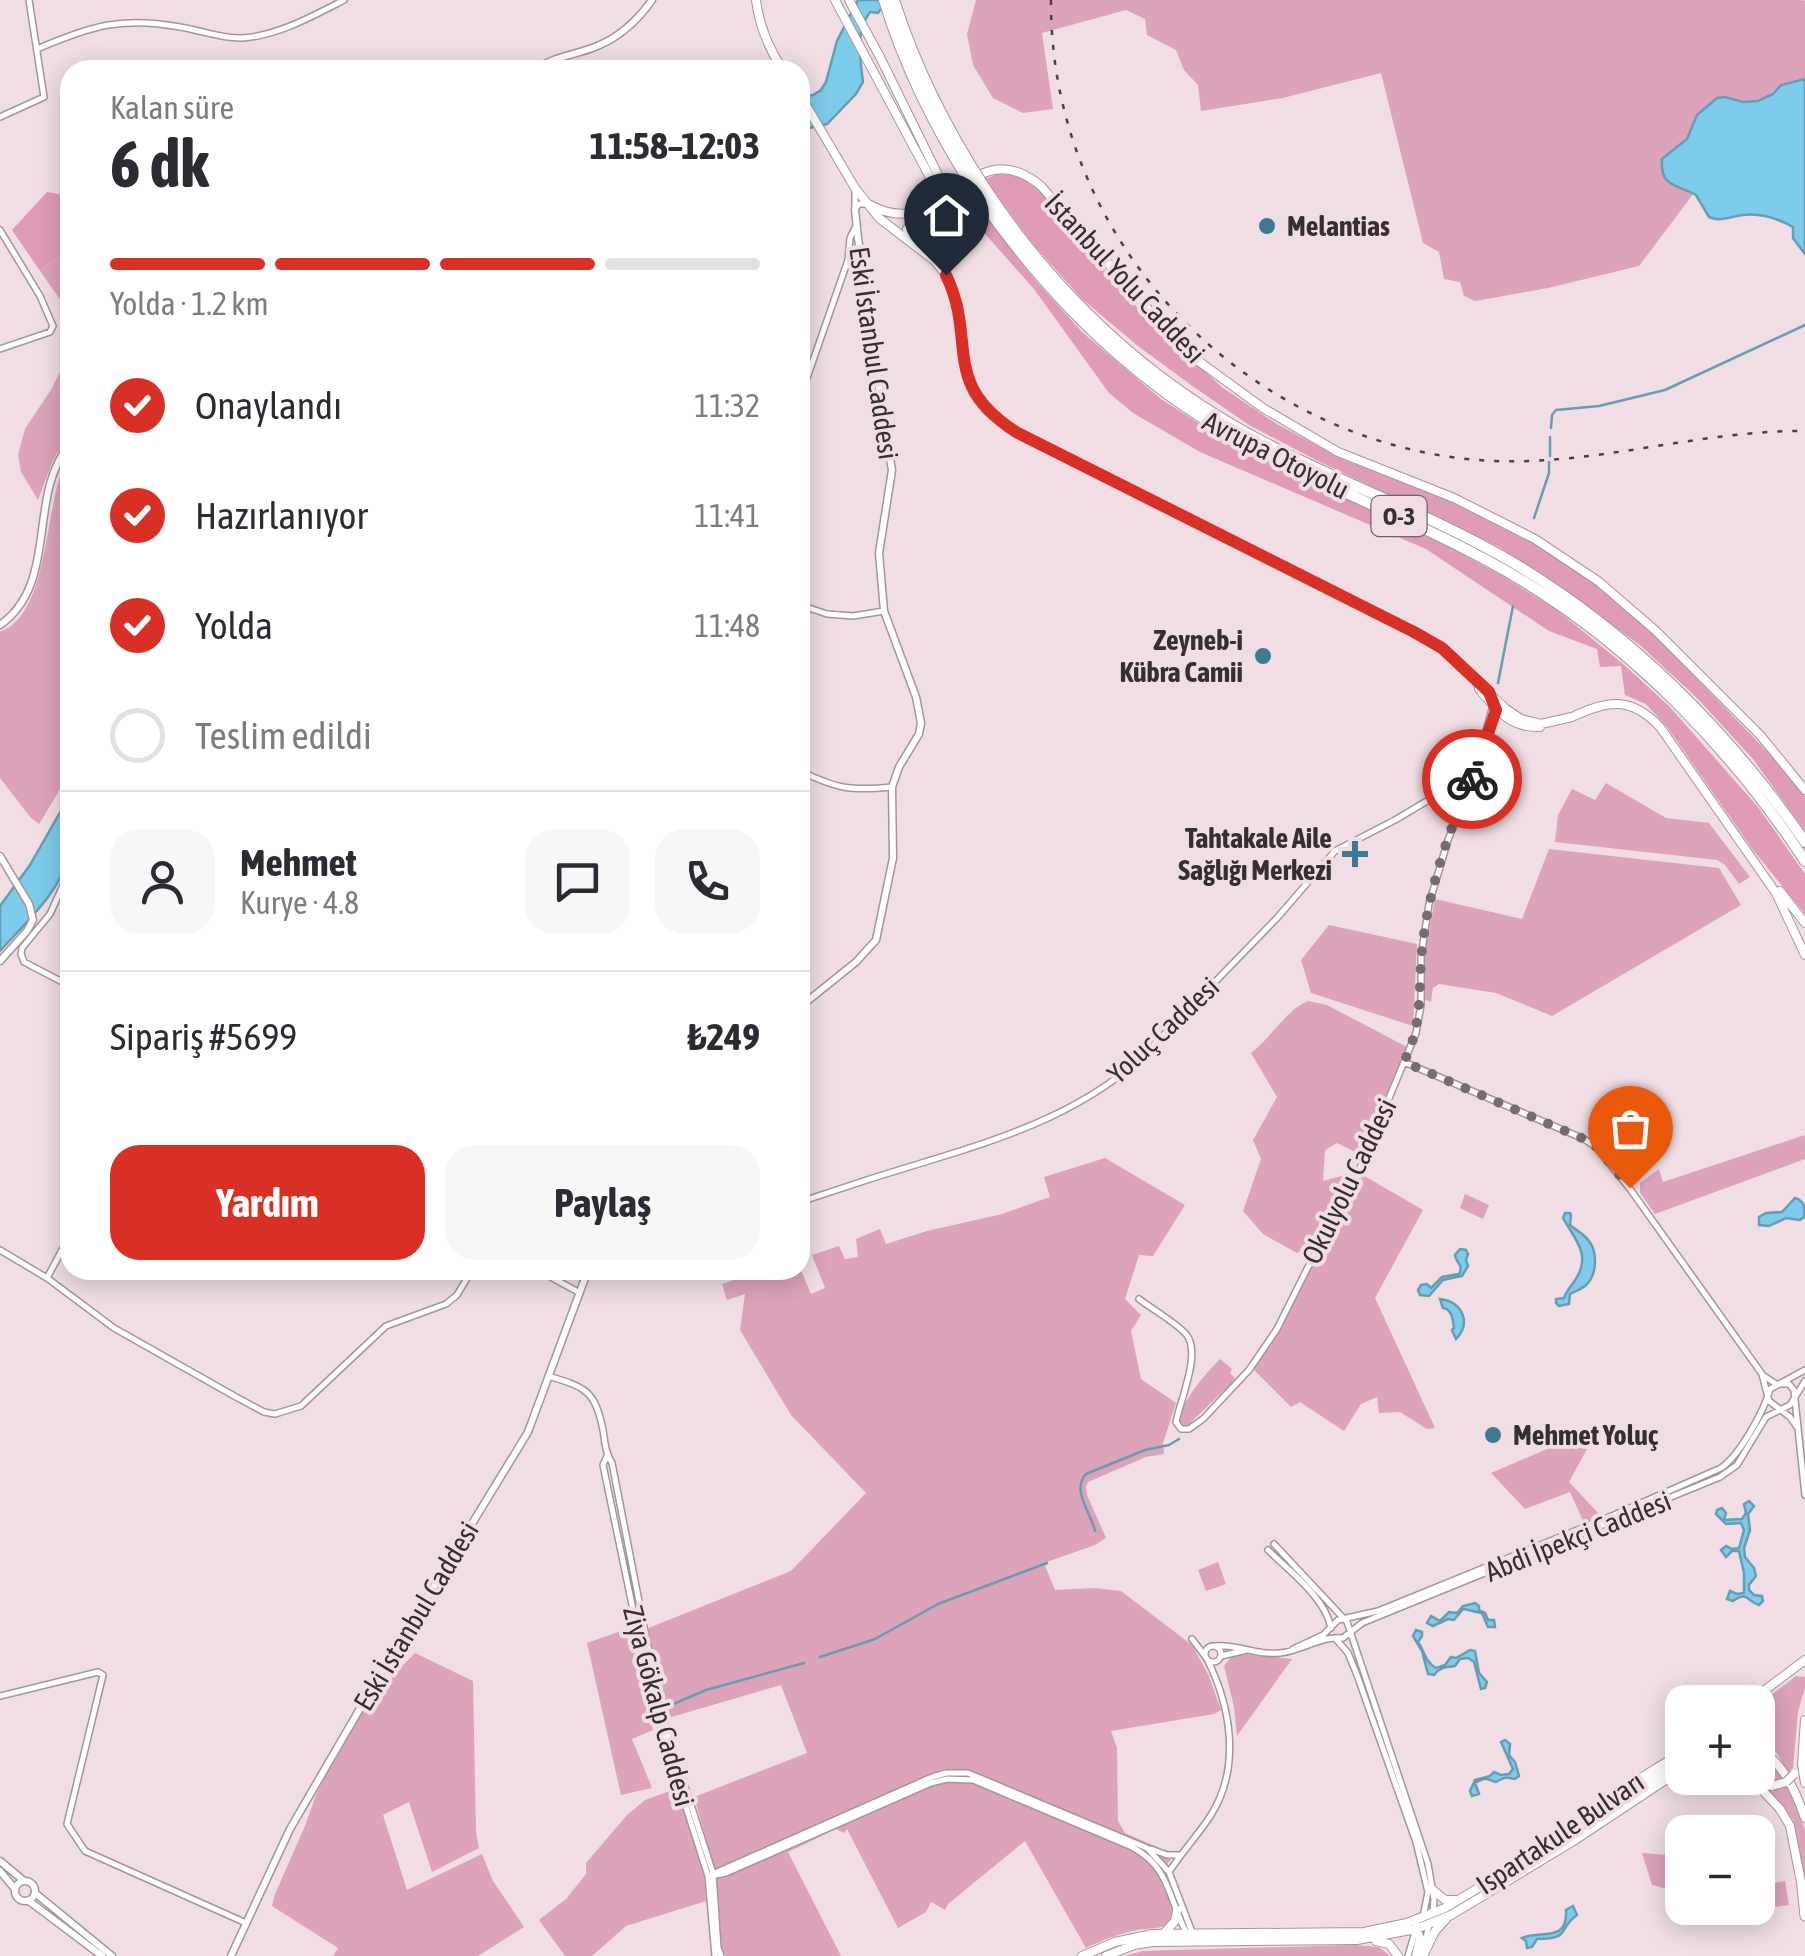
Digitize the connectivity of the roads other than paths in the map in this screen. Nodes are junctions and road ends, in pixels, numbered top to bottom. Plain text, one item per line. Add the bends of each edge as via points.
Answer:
1 (29, 0) edge
2 (344, 0) edge
3 (652, 0) edge
4 (756, 0) edge
5 (849, 0) edge
6 (884, 0) edge
7 (894, 0) edge
8 (837, 4) edge
9 (37, 49) junction
10 (550, 60) edge
11 (777, 60) edge
12 (810, 111) edge
13 (0, 117) edge
14 (964, 186) junction
15 (856, 188) junction
16 (981, 191) junction
17 (870, 205) junction
18 (932, 206) junction
19 (855, 208) junction
20 (918, 212) junction
21 (856, 226) junction
22 (0, 230) edge
23 (910, 241) junction
24 (0, 349) edge
25 (810, 369) edge
26 (60, 461) edge
27 (810, 608) edge
28 (884, 611) junction
29 (0, 625) edge
30 (1457, 662) junction
31 (1489, 692) junction
32 (1493, 710) junction
33 (1516, 716) junction
34 (1572, 717) junction
35 (1474, 772) junction
36 (810, 776) edge
37 (892, 788) junction
38 (1805, 790) edge
39 (1805, 842) edge
40 (0, 856) edge
41 (1805, 862) edge
42 (1758, 865) junction
43 (60, 892) edge
44 (1805, 923) edge
45 (1805, 951) edge
46 (0, 961) edge
47 (60, 981) edge
48 (810, 1000) edge
49 (1404, 1062) junction
50 (810, 1199) edge
51 (0, 1250) edge
52 (60, 1254) edge
53 (47, 1278) junction
54 (466, 1280) edge
55 (556, 1280) edge
56 (584, 1280) edge
57 (580, 1293) junction
58 (1139, 1299) dead end
59 (1805, 1370) edge
60 (1762, 1374) junction
61 (548, 1376) junction
62 (1805, 1381) edge
63 (1776, 1384) junction
64 (1768, 1396) junction
65 (1794, 1398) junction
66 (1780, 1410) junction
67 (1797, 1427) junction
68 (607, 1456) junction
69 (1676, 1492) junction
70 (1805, 1495) edge
71 (622, 1520) junction
72 (614, 1521) junction
73 (1274, 1544) dead end
74 (1268, 1550) dead end
75 (1485, 1570) junction
76 (1344, 1618) junction
77 (638, 1620) junction
78 (1331, 1626) junction
79 (1350, 1632) junction
80 (1335, 1637) junction
81 (1213, 1646) junction
82 (1250, 1650) junction
83 (1290, 1651) junction
84 (1220, 1656) junction
85 (1206, 1657) junction
86 (1805, 1660) edge
87 (1804, 1673) edge
88 (1785, 1675) junction
89 (1772, 1685) edge
90 (1219, 1687) junction
91 (0, 1696) edge
92 (1805, 1720) edge
93 (1804, 1733) edge
94 (1390, 1759) junction
95 (1665, 1763) edge
96 (1775, 1763) edge
97 (1394, 1769) junction
98 (1665, 1771) edge
99 (1665, 1780) edge
100 (1805, 1783) edge
101 (1775, 1785) edge
102 (684, 1794) junction
103 (1767, 1795) edge
104 (1805, 1818) edge
105 (1574, 1831) junction
106 (1146, 1848) junction
107 (1182, 1855) junction
108 (0, 1860) edge
109 (1160, 1870) junction
110 (0, 1871) edge
111 (1169, 1872) junction
112 (712, 1875) junction
113 (24, 1881) junction
114 (15, 1888) junction
115 (1434, 1890) junction
116 (1804, 1892) edge
117 (35, 1894) junction
118 (1460, 1900) junction
119 (29, 1901) junction
120 (1177, 1910) junction
121 (1451, 1915) junction
122 (1805, 1916) edge
123 (1428, 1918) junction
124 (1407, 1922) junction
125 (246, 1923) junction
126 (1416, 1929) junction
127 (1152, 1934) junction
128 (1190, 1935) junction
129 (1362, 1940) junction
130 (102, 1956) edge
131 (112, 1956) edge
132 (231, 1956) edge
133 (718, 1956) edge
134 (1082, 1956) edge
135 (1106, 1956) edge
136 (1398, 1956) edge
137 (1417, 1956) edge

1 - 9 street
2 - 9 street via 254,36 136,20
3 - 10 main road via 610,40
4 - 11 main road
5 - 14 main road via 941,181
6 - 16 highway, Avrupa Otoyolu / O-3, bridge via 941,134
7 - 16 highway, Avrupa Otoyolu / O-3, bridge
8 - 18 main road via 932,181
9 - 13 street via 44,97
12 - 15 main road, Eski İstanbul Caddesi
14 - 18 main road, İstanbul Yolu Caddesi
14 - 38 main road, İstanbul Yolu Caddesi via 994,169 1028,175 1177,342 1232,387 1338,452 1454,498 1598,580 1761,736
15 - 17 main road, Eski İstanbul Caddesi
15 - 19 street, Eski İstanbul Caddesi
16 - 39 highway, Avrupa Otoyolu / O-3 via 1071,298 1171,385 1267,444 1479,543 1616,635 1721,735
16 - 41 highway, Avrupa Otoyolu / O-3 via 1013,245 1073,314 1184,406 1274,458 1474,553 1604,639 1720,749
17 - 19 street
17 - 20 main road via 890,213
17 - 23 main road, Eski İstanbul Caddesi
18 - 20 main road, İstanbul Yolu Caddesi
19 - 21 main road, Eski İstanbul Caddesi
20 - 23 main road via 906,229
21 - 25 street
21 - 28 main road, Eski İstanbul Caddesi via 892,470 879,553
22 - 24 street via 54,326
23 - 30 main road, Eski İstanbul Caddesi via 946,275 958,305 967,377 998,420 1410,630
26 - 29 main road via 31,584
27 - 28 street via 854,616
28 - 37 main road, Eski İstanbul Caddesi via 920,714 919,734
30 - 31 main road
30 - 32 main road
31 - 32 main road
31 - 33 main road
32 - 33 main road
32 - 34 main road via 1532,728
32 - 35 street, Okulyolu Caddesi
33 - 34 main road via 1541,724
34 - 42 main road via 1616,703 1651,718
35 - 49 street, Okulyolu Caddesi via 1432,895 1421,1005
35 - 50 street, Yoluç Caddesi via 1335,850 1146,1052 1093,1093 987,1143
36 - 37 street via 857,790
37 - 48 main road, Eski İstanbul Caddesi via 892,858 876,940
40 - 46 main road via 33,914 31,926
42 - 44 main road
42 - 45 main road
43 - 47 street via 21,954
49 - 58 street, Okulyolu Caddesi via 1350,1191 1277,1330 1249,1370 1189,1429 1176,1422 1191,1345
49 - 60 street via 1598,1148
51 - 53 street
52 - 53 street
53 - 54 street via 114,1328 276,1414 301,1406 386,1326 446,1304
55 - 57 street
56 - 57 main road, Eski İstanbul Caddesi
57 - 61 main road, Eski İstanbul Caddesi
59 - 63 street
60 - 63 street
60 - 64 street
61 - 68 street, Ziya Gökalp Caddesi via 583,1388 595,1402
61 - 125 main road, Eski İstanbul Caddesi via 528,1432 290,1829
62 - 65 street, Abdi İpekçi Caddesi
63 - 64 street, Abdi İpekçi Caddesi
63 - 65 street via 1789,1384
64 - 66 street
64 - 69 street, Abdi İpekçi Caddesi via 1728,1464
65 - 66 street, Abdi İpekçi Caddesi
65 - 67 street
66 - 67 street
66 - 69 street, Abdi İpekçi Caddesi via 1766,1416 1731,1471
67 - 70 street
68 - 71 street, Ziya Gökalp Caddesi
68 - 72 street, Ziya Gökalp Caddesi
69 - 75 street, Abdi İpekçi Caddesi
71 - 72 street
71 - 77 street, Ziya Gökalp Caddesi
72 - 77 street, Ziya Gökalp Caddesi
73 - 76 street
74 - 78 street via 1320,1604
75 - 76 street, Abdi İpekçi Caddesi
75 - 79 street, Abdi İpekçi Caddesi
76 - 78 street
76 - 79 street
77 - 102 street, Ziya Gökalp Caddesi
77 - 102 street, Ziya Gökalp Caddesi via 652,1701
78 - 80 street
78 - 83 street
79 - 80 street
79 - 94 street
80 - 83 street
80 - 94 street via 1351,1659
81 - 82 street
81 - 84 street
81 - 85 street
81 - 85 street via 1192,1640
82 - 83 street
82 - 84 street
84 - 85 street via 1213,1662
84 - 90 street
85 - 90 street
86 - 88 main road
87 - 88 main road
88 - 89 main road
90 - 107 street via 1228,1720 1224,1793
91 - 125 street via 103,1675 69,1811 70,1831 85,1851
92 - 93 main road
93 - 100 main road
93 - 101 main road, bridge via 1794,1774
94 - 97 street
95 - 105 main road, Ispartakule Bulvarı
96 - 104 main road
97 - 115 street
97 - 123 street via 1426,1884
98 - 105 main road
99 - 121 main road, Ispartakule Bulvarı
102 - 112 street, Ziya Gökalp Caddesi
103 - 116 main road via 1790,1826
105 - 118 main road, Ispartakule Bulvarı
106 - 107 street
106 - 111 street
106 - 112 street via 981,1777 953,1772
107 - 111 street
108 - 113 main road
109 - 111 street
109 - 112 street via 1132,1847 958,1778 931,1783
109 - 120 street
110 - 114 main road
111 - 128 street
112 - 133 street, Ziya Gökalp Caddesi
113 - 114 main road
113 - 117 main road
114 - 119 main road via 18,1899
115 - 118 main road via 1444,1900
115 - 123 street
116 - 122 highway
117 - 119 main road
117 - 131 main road
118 - 123 main road, Ispartakule Bulvarı
119 - 130 main road
120 - 127 main road via 1169,1929
120 - 128 street
121 - 123 main road, Ispartakule Bulvarı
121 - 137 main road
123 - 124 main road, Ispartakule Bulvarı
123 - 126 main road, Ispartakule Bulvarı
123 - 137 street
124 - 126 main road
124 - 128 main road, Ispartakule Bulvarı via 1364,1932
125 - 132 main road, Eski İstanbul Caddesi
126 - 129 main road, Ispartakule Bulvarı
126 - 137 main road
127 - 128 main road, Ispartakule Bulvarı
127 - 134 main road, Ispartakule Bulvarı
128 - 129 main road, Ispartakule Bulvarı
128 - 135 main road, Ispartakule Bulvarı
129 - 136 main road via 1382,1941

